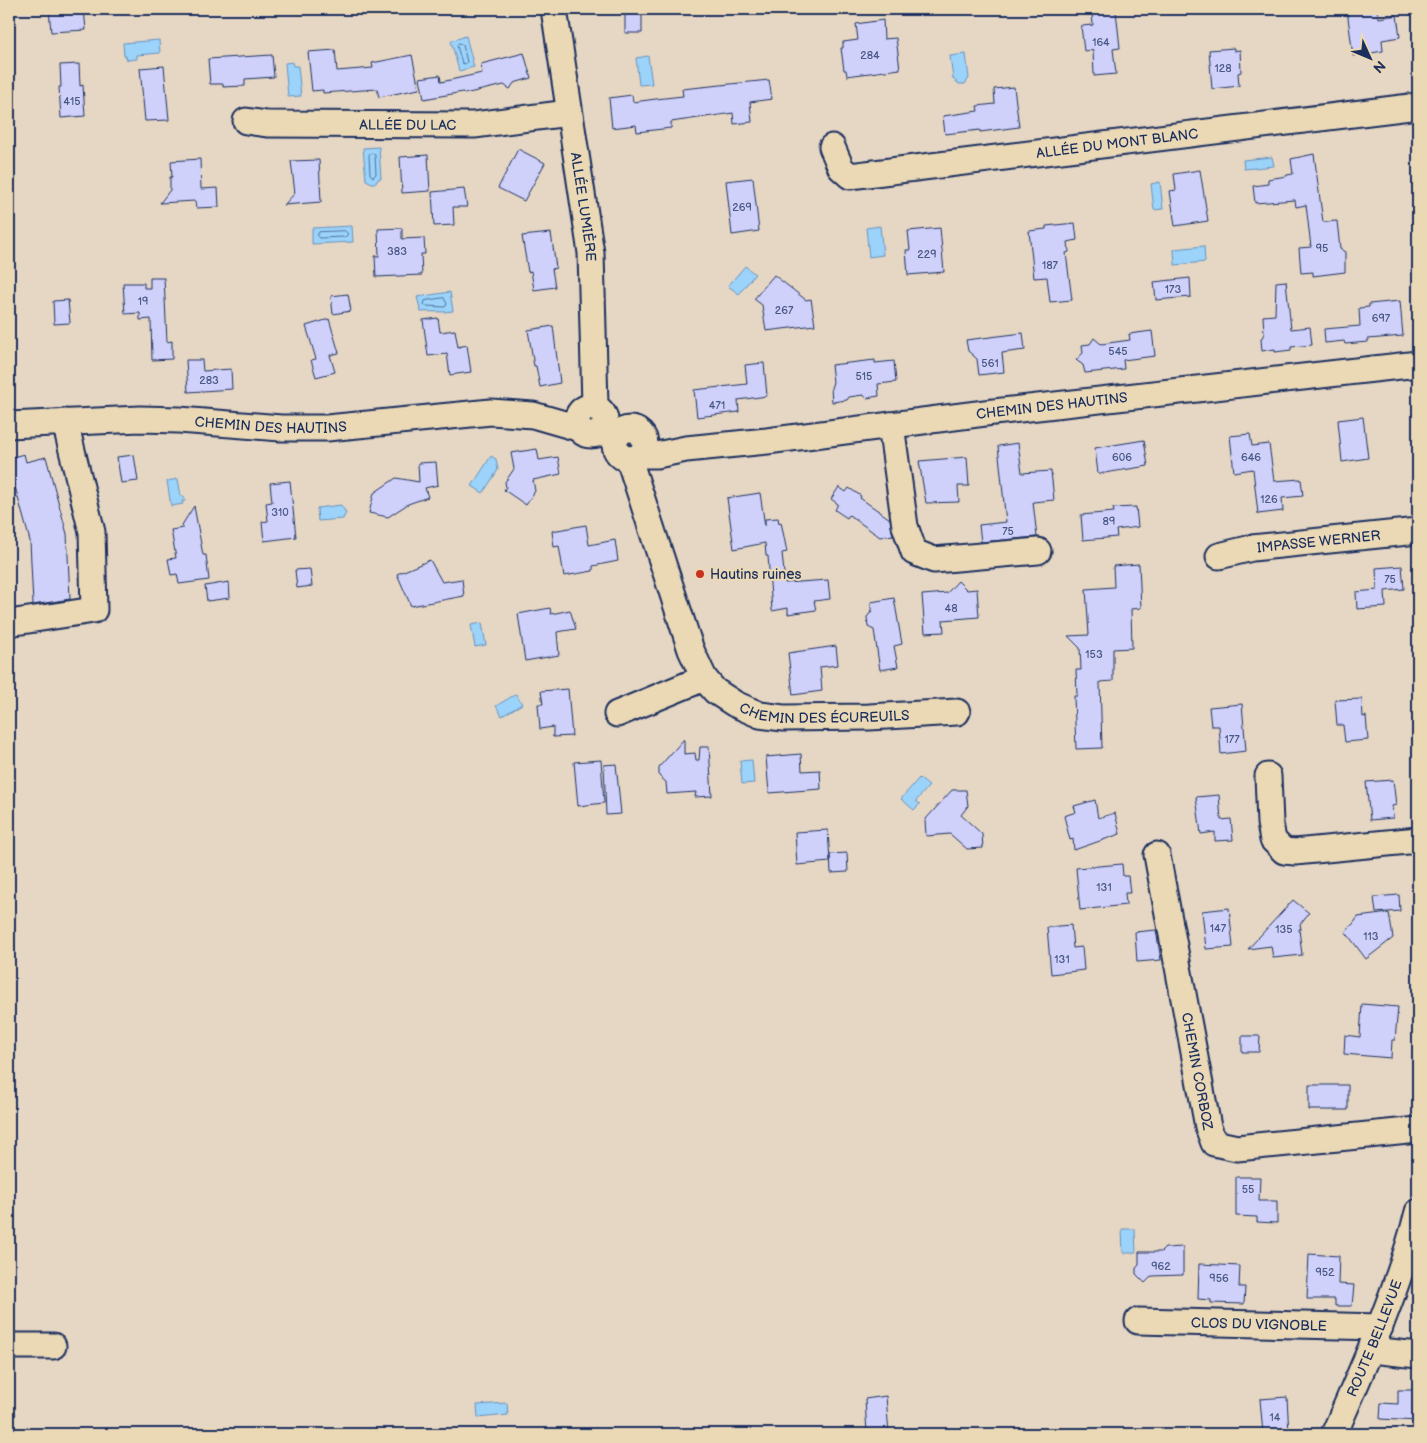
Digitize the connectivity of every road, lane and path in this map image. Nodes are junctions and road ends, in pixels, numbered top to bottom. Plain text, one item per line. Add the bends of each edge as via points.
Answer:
1 (554, 9) edge
2 (1418, 106) edge
3 (569, 113) junction
4 (246, 121) dead end
5 (832, 147) dead end
6 (1418, 364) edge
7 (65, 422) junction
8 (9, 425) edge
9 (891, 425) junction
10 (611, 432) junction
11 (1418, 531) edge
12 (1038, 551) dead end
13 (1220, 556) dead end
14 (9, 623) edge
15 (704, 678) junction
16 (957, 712) dead end
17 (616, 714) dead end
18 (1268, 776) dead end
19 (1418, 840) edge
20 (1157, 855) dead end
21 (1418, 1130) edge
22 (1418, 1212) edge
23 (1412, 1258) edge
24 (1138, 1321) dead end
25 (1380, 1326) junction
26 (9, 1346) edge
27 (53, 1346) dead end
28 (1371, 1350) junction
29 (1418, 1355) edge
30 (1334, 1434) edge

1 - 3 street, ALLÉE LUMIÈRE
2 - 5 street, ALLÉE DU MONT BLANC via 850,176 841,168
3 - 4 street, ALLÉE DU LAC via 474,125 267,124
3 - 10 street, ALLÉE LUMIÈRE via 591,253
6 - 9 street, CHEMIN DES HAUTINS
7 - 8 street, CHEMIN DES HAUTINS
7 - 10 street, CHEMIN DES HAUTINS via 179,420 290,428 360,425 491,412 534,415
7 - 14 street via 92,532 94,610
9 - 10 street, CHEMIN DES HAUTINS via 686,449
9 - 12 street via 905,526 914,552 934,560
10 - 15 street, CHEMIN DES ÉCUREUILS
11 - 13 street, IMPASSE WERNER via 1252,548
15 - 16 street, CHEMIN DES ÉCUREUILS via 714,691 760,715 784,718 869,717
15 - 17 street
18 - 19 street via 1273,840 1284,851
20 - 21 street, CHEMIN CORBOZ via 1208,1127 1214,1143 1238,1148
22 - 23 street, ROUTE BELLEVUE
23 - 25 street, ROUTE BELLEVUE
24 - 25 street, CLOS DU VIGNOBLE
25 - 28 street, ROUTE BELLEVUE
26 - 27 street
28 - 29 street
28 - 30 street, ROUTE BELLEVUE

